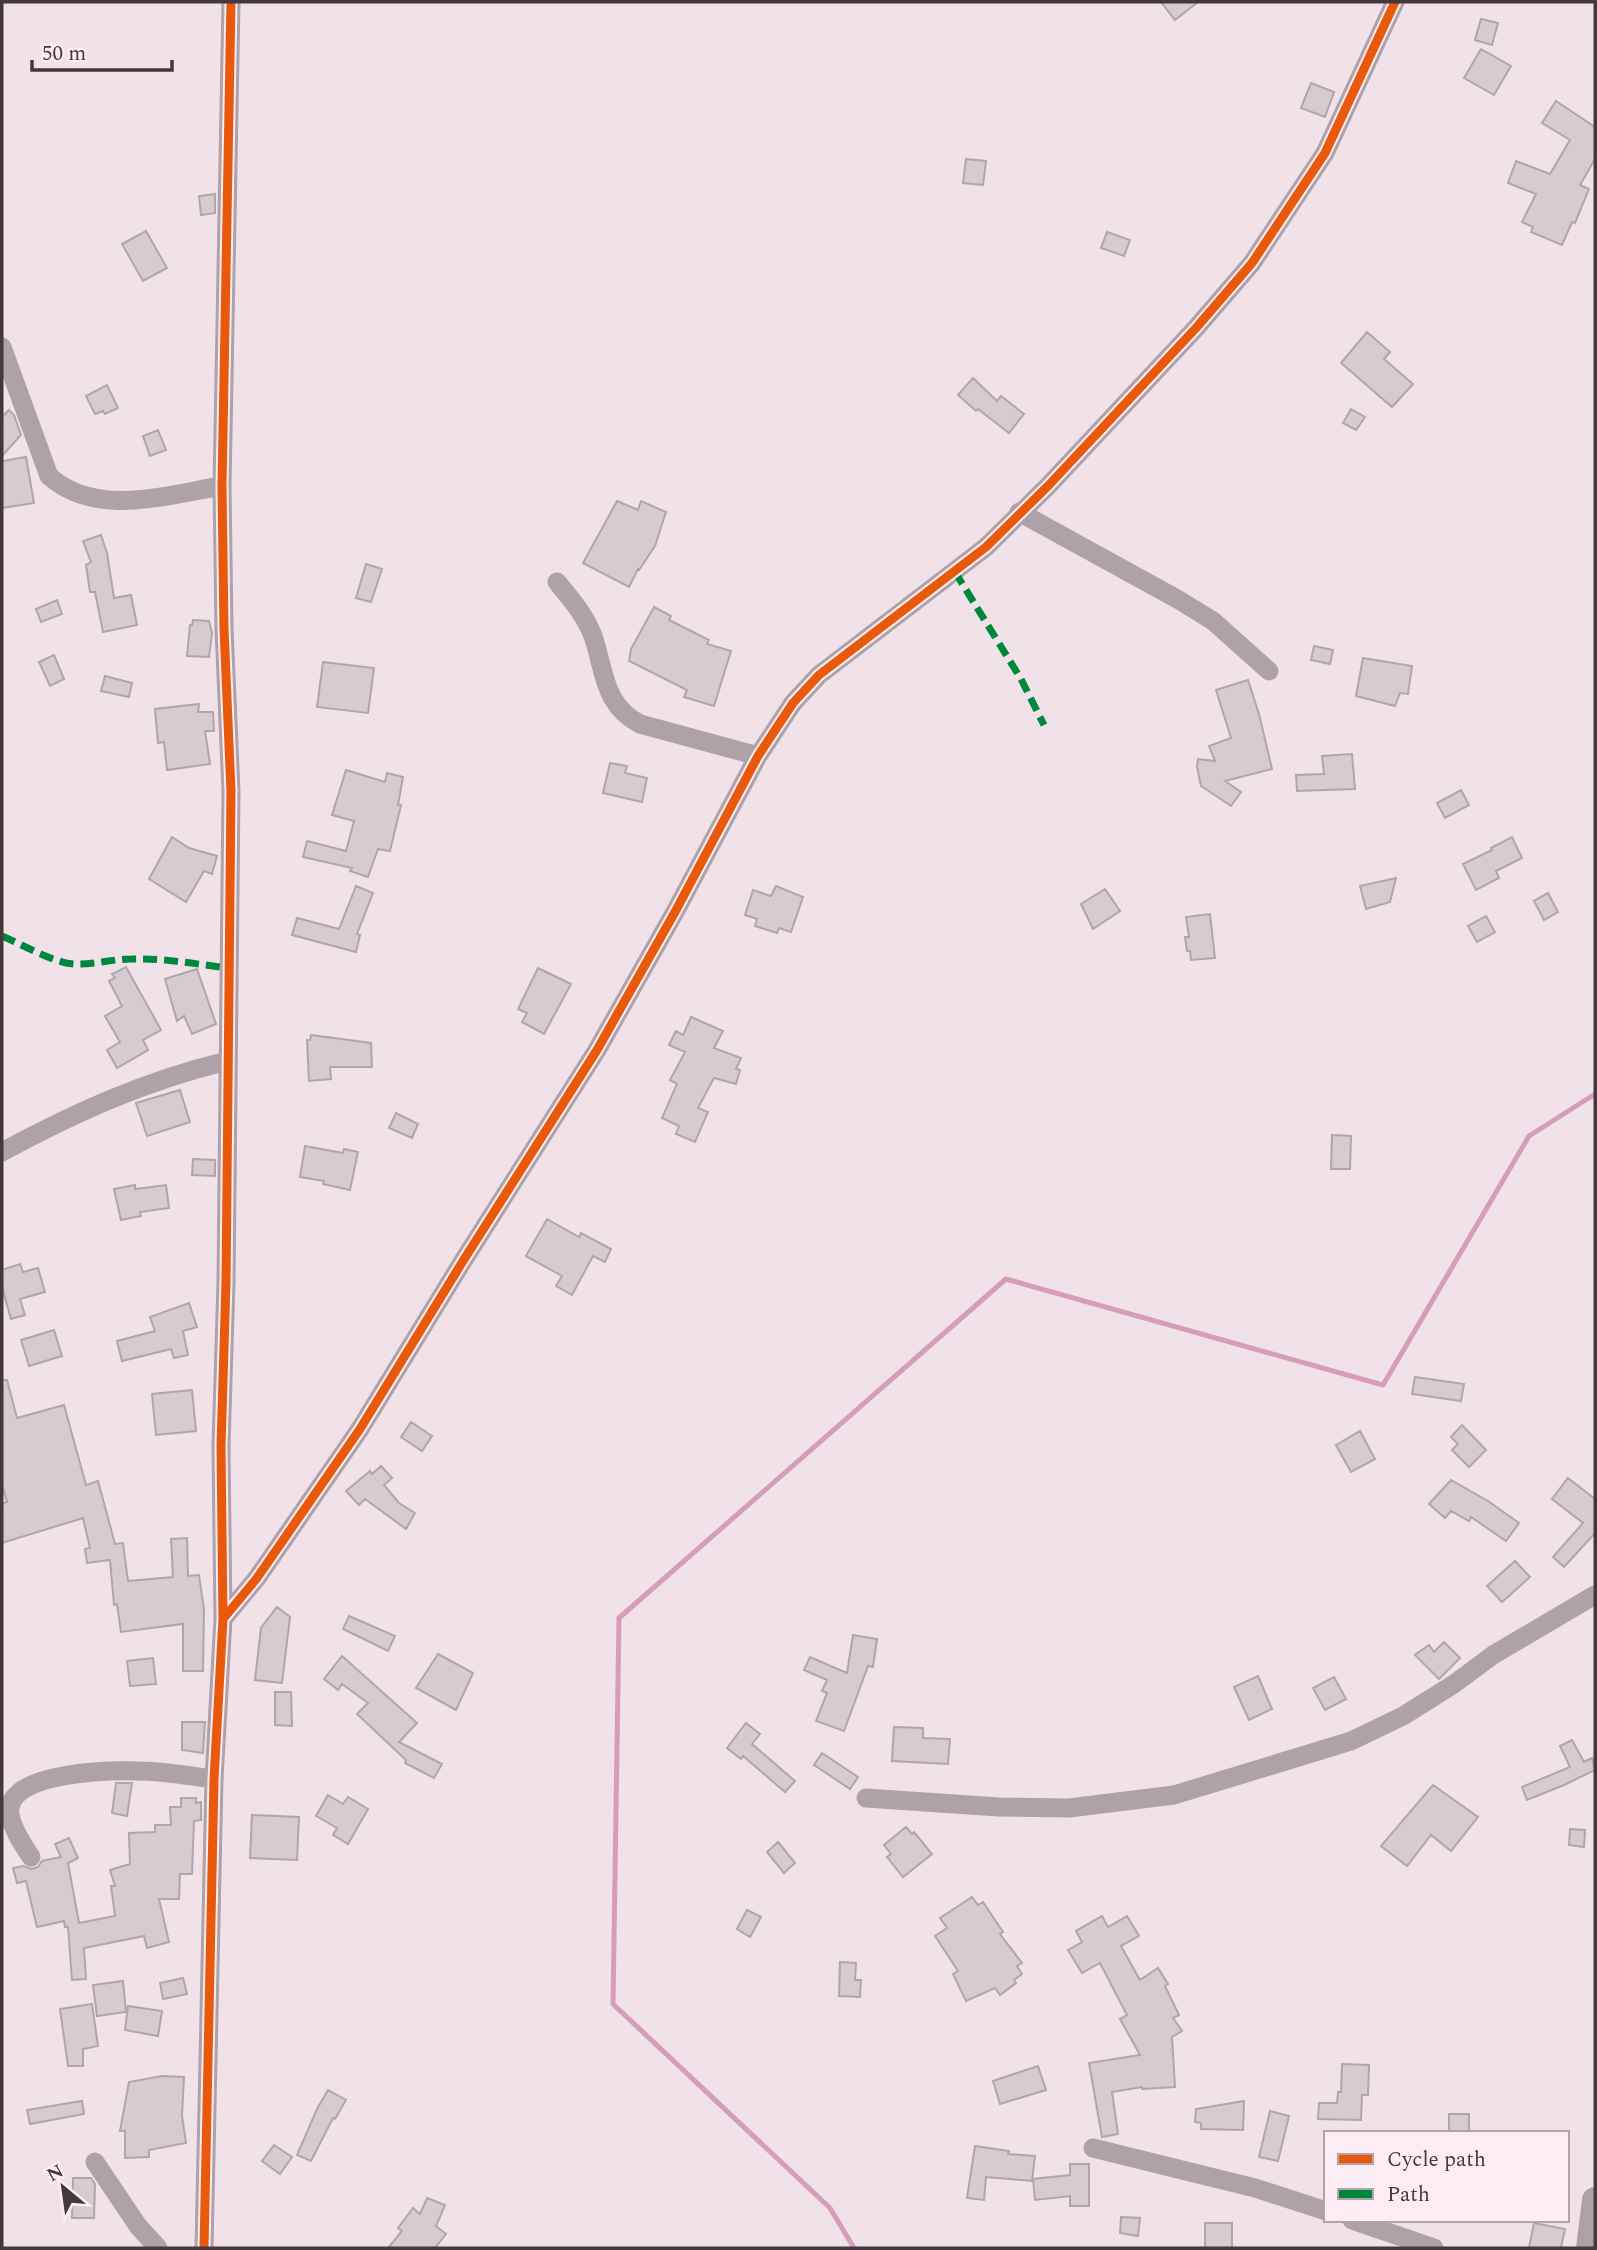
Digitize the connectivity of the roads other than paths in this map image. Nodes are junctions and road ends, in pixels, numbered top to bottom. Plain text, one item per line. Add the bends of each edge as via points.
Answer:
1 (231, 2) edge
2 (1395, 2) edge
3 (2, 347) edge
4 (222, 486) junction
5 (1019, 512) junction
6 (557, 582) dead end
7 (1269, 671) dead end
8 (758, 756) junction
9 (227, 1061) junction
10 (2, 1152) edge
11 (1595, 1595) edge
12 (223, 1619) junction
13 (214, 1779) junction
14 (866, 1798) dead end
15 (32, 1857) dead end
16 (1093, 2148) dead end
17 (95, 2162) dead end
18 (1595, 2200) edge
19 (1324, 2210) edge
20 (1358, 2222) edge
21 (1592, 2241) edge
22 (158, 2248) edge
23 (204, 2248) edge
24 (1434, 2248) edge

1 - 4 street
2 - 5 street via 1325,153 1252,263 1196,328
3 - 4 street via 49,476 60,486 96,499 119,501
4 - 9 street via 231,791
5 - 7 street via 1213,621
5 - 8 street via 976,555 819,675 793,703
6 - 8 street via 581,611 608,691 627,717
8 - 12 street via 597,1050 360,1429 257,1578
9 - 10 street via 122,1093
9 - 12 street
11 - 14 street via 1493,1655 1403,1716 1351,1741 1174,1795 1069,1808
12 - 13 street
13 - 15 street via 114,1770 25,1787 13,1798 9,1810
13 - 23 street
16 - 19 street via 1255,2188
17 - 22 street
18 - 21 street
20 - 24 street

